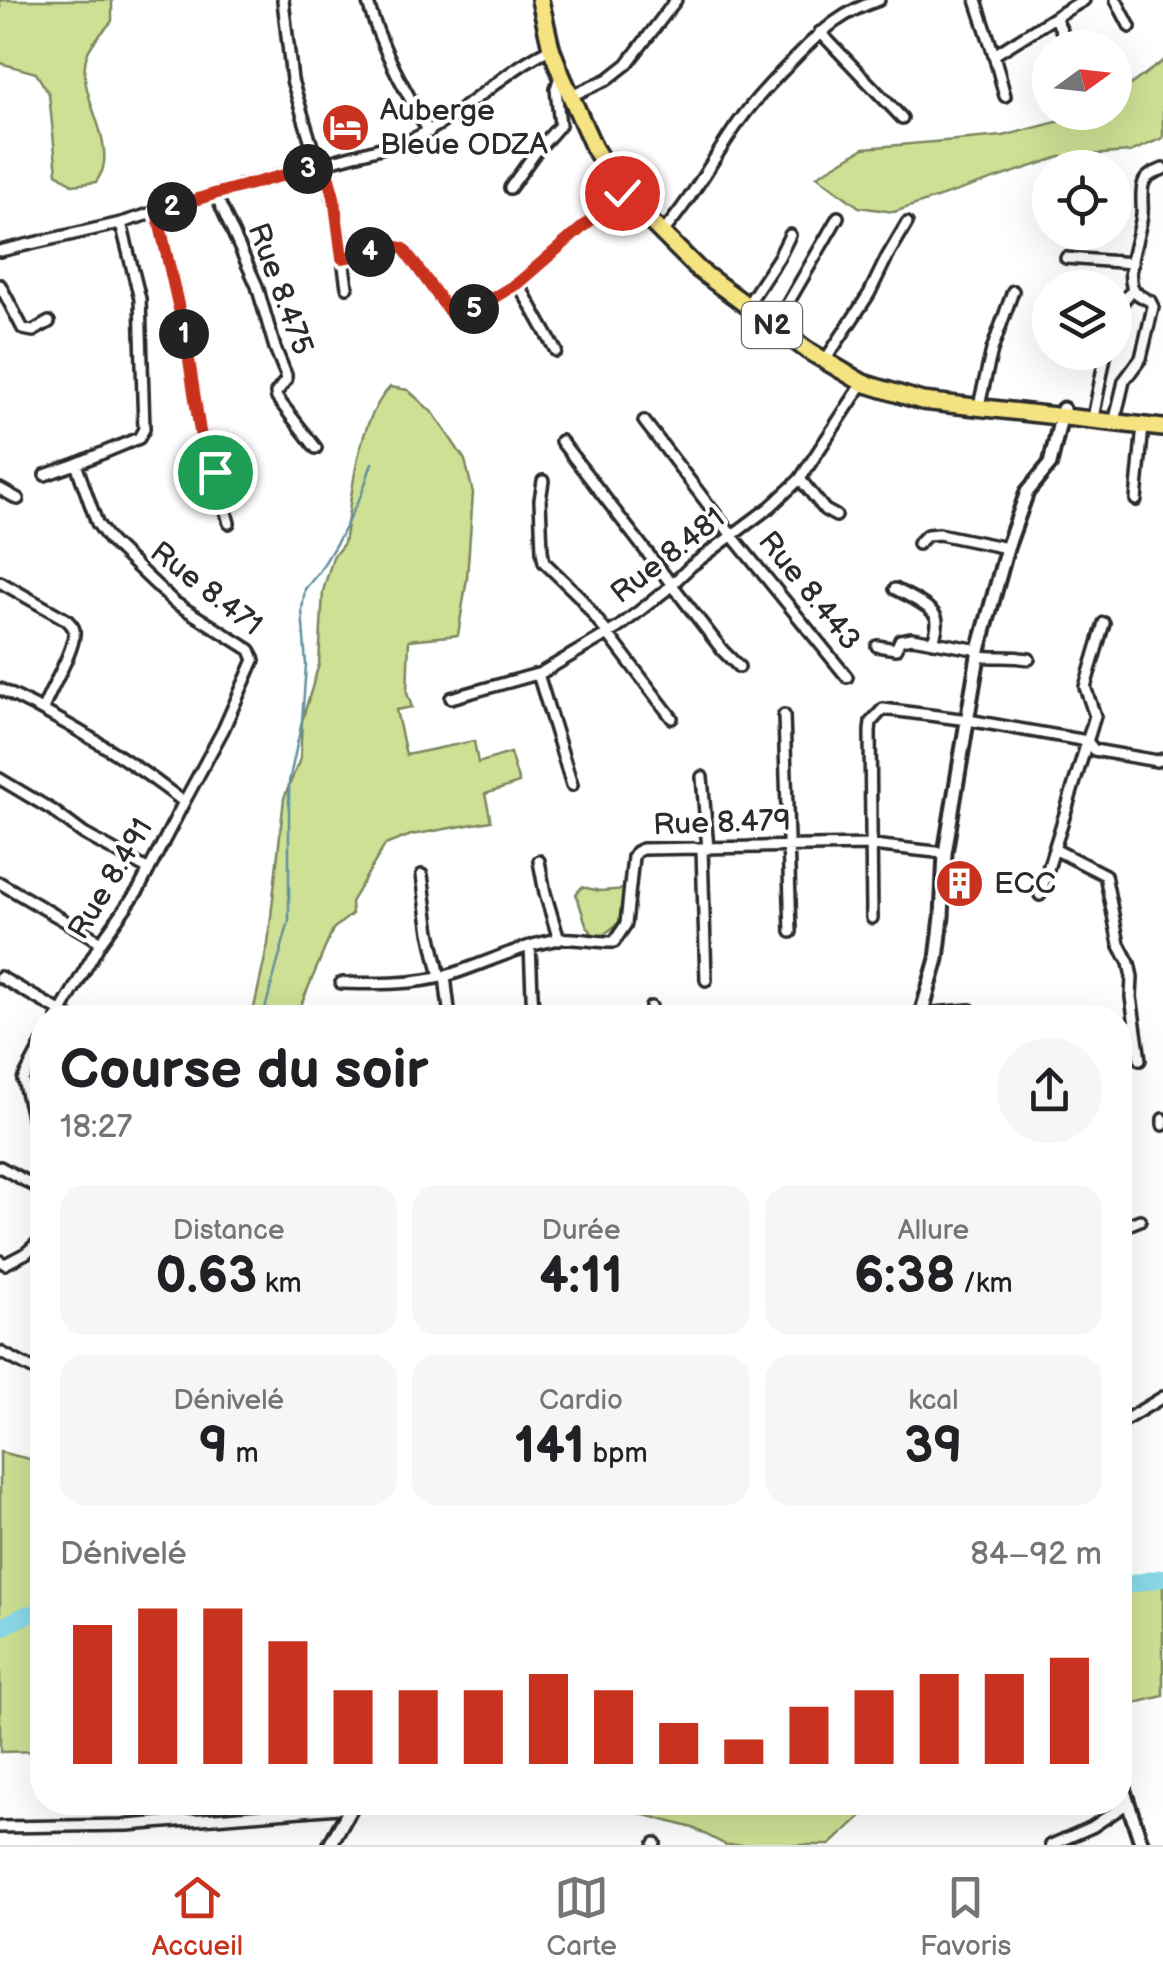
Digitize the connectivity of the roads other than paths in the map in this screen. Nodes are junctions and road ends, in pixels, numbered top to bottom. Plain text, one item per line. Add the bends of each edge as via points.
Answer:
1 (284, 0) edge
2 (367, 0) edge
3 (543, 0) edge
4 (676, 0) edge
5 (879, 0) edge
6 (976, 0) edge
7 (1084, 0) edge
8 (1116, 0) edge
9 (1055, 17) junction
10 (1130, 26) dead end
11 (1061, 30) edge
12 (820, 32) junction
13 (554, 47) junction
14 (994, 54) junction
15 (561, 74) junction
16 (573, 95) junction
17 (1005, 96) dead end
18 (902, 118) dead end
19 (429, 132) junction
20 (322, 165) junction
21 (1163, 169) edge
22 (510, 188) dead end
23 (625, 190) junction
24 (214, 194) junction
25 (157, 212) junction
26 (838, 217) dead end
27 (120, 222) junction
28 (907, 223) dead end
29 (664, 231) junction
30 (790, 234) dead end
31 (0, 251) edge
32 (342, 258) junction
33 (1066, 258) dead end
34 (1133, 262) junction
35 (518, 283) junction
36 (0, 285) edge
37 (347, 286) dead end
38 (1133, 289) joint
39 (1014, 291) dead end
40 (750, 301) junction
41 (49, 322) dead end
42 (777, 322) junction
43 (556, 351) dead end
44 (828, 356) junction
45 (1102, 370) edge
46 (863, 383) junction
47 (980, 401) junction
48 (1094, 412) junction
49 (1062, 413) junction
50 (1116, 415) junction
51 (1163, 420) edge
52 (644, 421) dead end
53 (1143, 426) junction
54 (1163, 428) edge
55 (561, 441) dead end
56 (316, 448) dead end
57 (76, 464) junction
58 (46, 475) dead end
59 (800, 478) junction
60 (542, 481) dead end
61 (0, 489) edge
62 (18, 499) dead end
63 (1136, 500) dead end
64 (836, 516) dead end
65 (230, 523) dead end
66 (732, 537) junction
67 (918, 544) dead end
68 (1007, 548) junction
69 (0, 582) edge
70 (672, 584) junction
71 (895, 589) dead end
72 (1104, 623) dead end
73 (609, 634) junction
74 (933, 642) junction
75 (877, 646) dead end
76 (979, 653) junction
77 (1029, 660) dead end
78 (739, 667) dead end
79 (538, 674) junction
80 (847, 677) dead end
81 (0, 689) edge
82 (451, 698) dead end
83 (43, 709) junction
84 (784, 714) dead end
85 (672, 718) dead end
86 (968, 720) junction
87 (1086, 742) junction
88 (1163, 759) edge
89 (702, 777) dead end
90 (1, 781) edge
91 (572, 786) dead end
92 (184, 802) junction
93 (872, 845) junction
94 (788, 846) junction
95 (705, 849) junction
96 (1056, 850) junction
97 (945, 853) junction
98 (539, 861) dead end
99 (149, 870) junction
100 (422, 875) dead end
101 (0, 884) edge
102 (1040, 895) dead end
103 (872, 918) dead end
104 (791, 932) dead end
105 (559, 940) junction
106 (102, 942) junction
107 (530, 946) junction
108 (443, 976) junction
109 (0, 977) edge
110 (706, 980) dead end
111 (341, 983) dead end
112 (45, 1005) edge
113 (64, 1005) edge
114 (448, 1005) edge
115 (532, 1005) edge
116 (923, 1005) edge
117 (1131, 1005) edge
118 (1132, 1010) edge
119 (1140, 1060) dead end
120 (30, 1067) edge
121 (30, 1108) edge
122 (0, 1167) edge
123 (30, 1183) edge
124 (1140, 1220) dead end
125 (1132, 1223) edge
126 (30, 1250) edge
127 (2, 1266) edge
128 (0, 1352) edge
129 (30, 1368) edge
130 (1163, 1397) edge
131 (1132, 1416) edge
132 (240, 1815) edge
133 (346, 1815) edge
134 (1111, 1815) edge
135 (1132, 1815) edge
136 (0, 1827) edge
137 (330, 1845) edge
138 (1051, 1845) edge
139 (1142, 1845) edge

1 - 20 street via 292,80
2 - 19 street via 391,66
3 - 13 highway, N2
4 - 16 street via 627,64
5 - 12 street
6 - 14 street
7 - 9 street
8 - 10 street
9 - 11 street
9 - 14 street
12 - 18 street
12 - 29 street via 750,107
13 - 15 highway, N2
13 - 16 highway, N2
13 - 19 street
14 - 17 street
15 - 16 highway, N2
15 - 22 street via 557,130
16 - 23 highway, N2
19 - 20 street
20 - 24 street
20 - 32 street via 334,197
21 - 34 street via 1143,183
23 - 29 highway, N2
23 - 35 street
24 - 25 street
24 - 56 street, Rue 8.475 via 258,286 286,375 277,398
25 - 27 street
25 - 65 street via 200,432
26 - 42 street
27 - 31 street
27 - 57 street via 140,299 144,429 139,438
28 - 44 street
29 - 40 highway, N2
29 - 46 highway, N2 via 699,270
30 - 40 street
32 - 35 street via 404,249 460,318
32 - 37 street
33 - 34 street
34 - 38 street
35 - 43 street
36 - 41 street via 22,329 33,332
38 - 50 street via 1153,307 1141,358 1124,382
39 - 47 street
40 - 42 highway, N2
42 - 44 highway, N2
44 - 47 highway, N2 via 897,386
45 - 48 street
46 - 49 highway, N2 via 922,401
46 - 59 street, Rue 8.481
47 - 49 highway, N2
48 - 49 highway, N2
48 - 50 highway, N2
49 - 53 highway, N2
49 - 68 street via 1050,464 1027,492
50 - 51 highway, N2
52 - 66 street, Rue 8.443
53 - 54 highway, N2
53 - 63 street
55 - 70 street
57 - 58 street
57 - 92 street, Rue 8.471 via 110,541 174,602 253,655
59 - 64 street
59 - 66 street, Rue 8.481
60 - 73 street via 544,562
61 - 62 street
66 - 70 street, Rue 8.481
66 - 80 street, Rue 8.443
67 - 68 street via 938,534
68 - 76 street
69 - 83 street via 72,626
70 - 73 street, Rue 8.481
70 - 78 street
71 - 74 street via 935,614
72 - 87 street via 1086,687 1095,716
73 - 79 street, Rue 8.481
73 - 85 street
74 - 75 street via 905,638 896,649
74 - 76 street
76 - 77 street
76 - 86 street
79 - 82 street, Rue 8.481
79 - 91 street
81 - 83 street, Rue 8.491
83 - 92 street, Rue 8.491
84 - 94 street
86 - 87 street
86 - 93 street via 883,709 871,722
86 - 97 street
87 - 88 street via 1094,750
87 - 96 street
89 - 95 street
90 - 99 street
92 - 99 street, Rue 8.491
93 - 94 street, Rue 8.479
93 - 97 street, Rue 8.479
93 - 103 street
94 - 95 street, Rue 8.479
94 - 104 street
95 - 105 street, Rue 8.479 via 636,852 626,924 617,940
95 - 110 street
96 - 102 street
96 - 117 street via 1106,875 1132,977
97 - 116 street via 936,959
98 - 105 street
99 - 106 street, Rue 8.491
100 - 108 street
101 - 106 street
105 - 107 street, Rue 8.479
106 - 113 street, Rue 8.491
107 - 108 street, Rue 8.479
107 - 115 street
108 - 111 street, Rue 8.479
108 - 114 street
109 - 112 street
118 - 119 street
120 - 121 street via 23,1080
122 - 123 street
124 - 125 street
126 - 127 street
128 - 129 street
130 - 131 street
132 - 136 street
133 - 137 street
134 - 138 street
135 - 139 street

